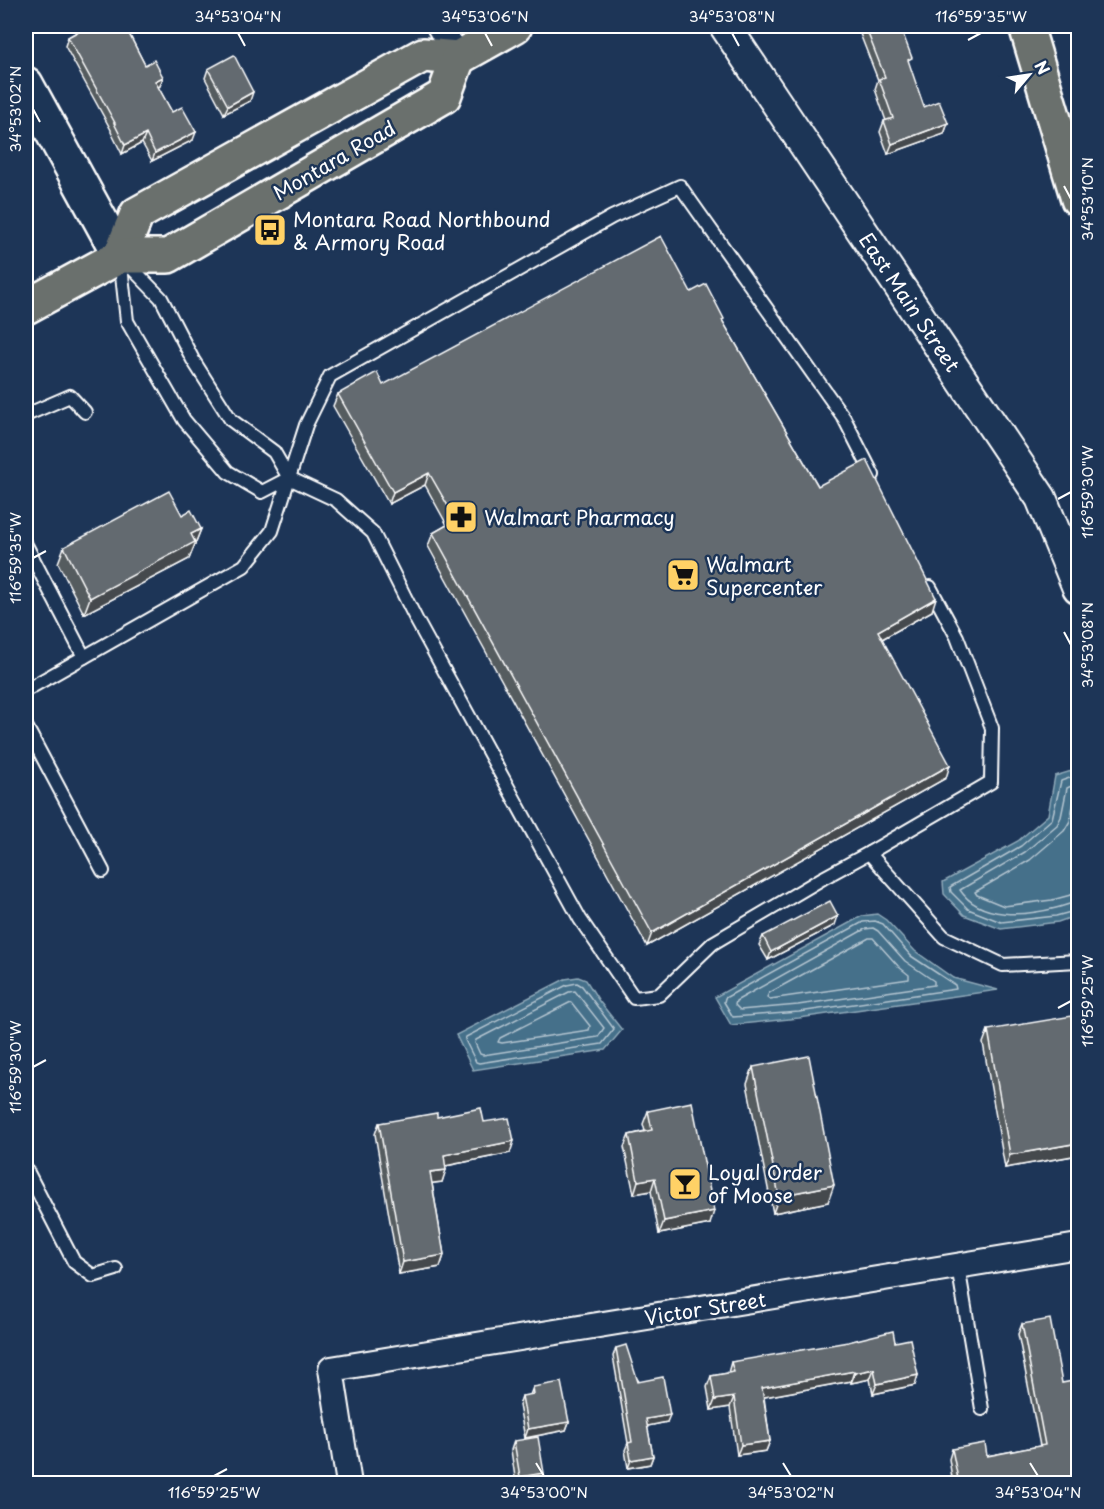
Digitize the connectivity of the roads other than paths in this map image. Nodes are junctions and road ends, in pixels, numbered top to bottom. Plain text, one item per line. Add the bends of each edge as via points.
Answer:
1 (439, 26) edge
2 (514, 26) edge
3 (725, 26) edge
4 (1024, 26) edge
5 (458, 58) junction
6 (26, 84) edge
7 (1078, 199) edge
8 (120, 256) junction
9 (26, 307) edge
10 (85, 412) dead end
11 (26, 416) edge
12 (289, 478) junction
13 (881, 491) edge
14 (26, 545) edge
15 (923, 575) edge
16 (1078, 588) edge
17 (84, 657) junction
18 (26, 690) edge
19 (26, 726) edge
20 (869, 853) junction
21 (103, 871) dead end
22 (1078, 962) edge
23 (26, 1169) edge
24 (1078, 1246) edge
25 (958, 1266) junction
26 (116, 1269) dead end
27 (981, 1409) dead end
28 (349, 1484) edge

1 - 5 street
2 - 5 main road
3 - 16 street, East Main Street via 1041,498
4 - 7 main road
5 - 8 main road, Montara Road via 444,96 168,256
5 - 8 main road via 423,55 137,214
6 - 8 main road
8 - 9 main road, Montara Road
8 - 12 lane via 161,298 193,360 231,420 274,452
8 - 12 lane via 127,321 184,420 228,472 261,492
10 - 11 lane via 69,396
12 - 13 lane via 306,425 330,376 612,217 680,186 844,418
12 - 17 lane via 272,531 244,566
12 - 20 lane via 336,500 373,533 575,909 634,998 659,995 712,943
14 - 17 lane
15 - 20 lane via 957,637 992,728 992,782
17 - 18 lane
19 - 21 lane
20 - 22 lane via 944,938 1003,965
23 - 26 lane via 74,1262 93,1276
24 - 25 street, Victor Street
25 - 27 lane
25 - 28 street, Victor Street via 331,1369

